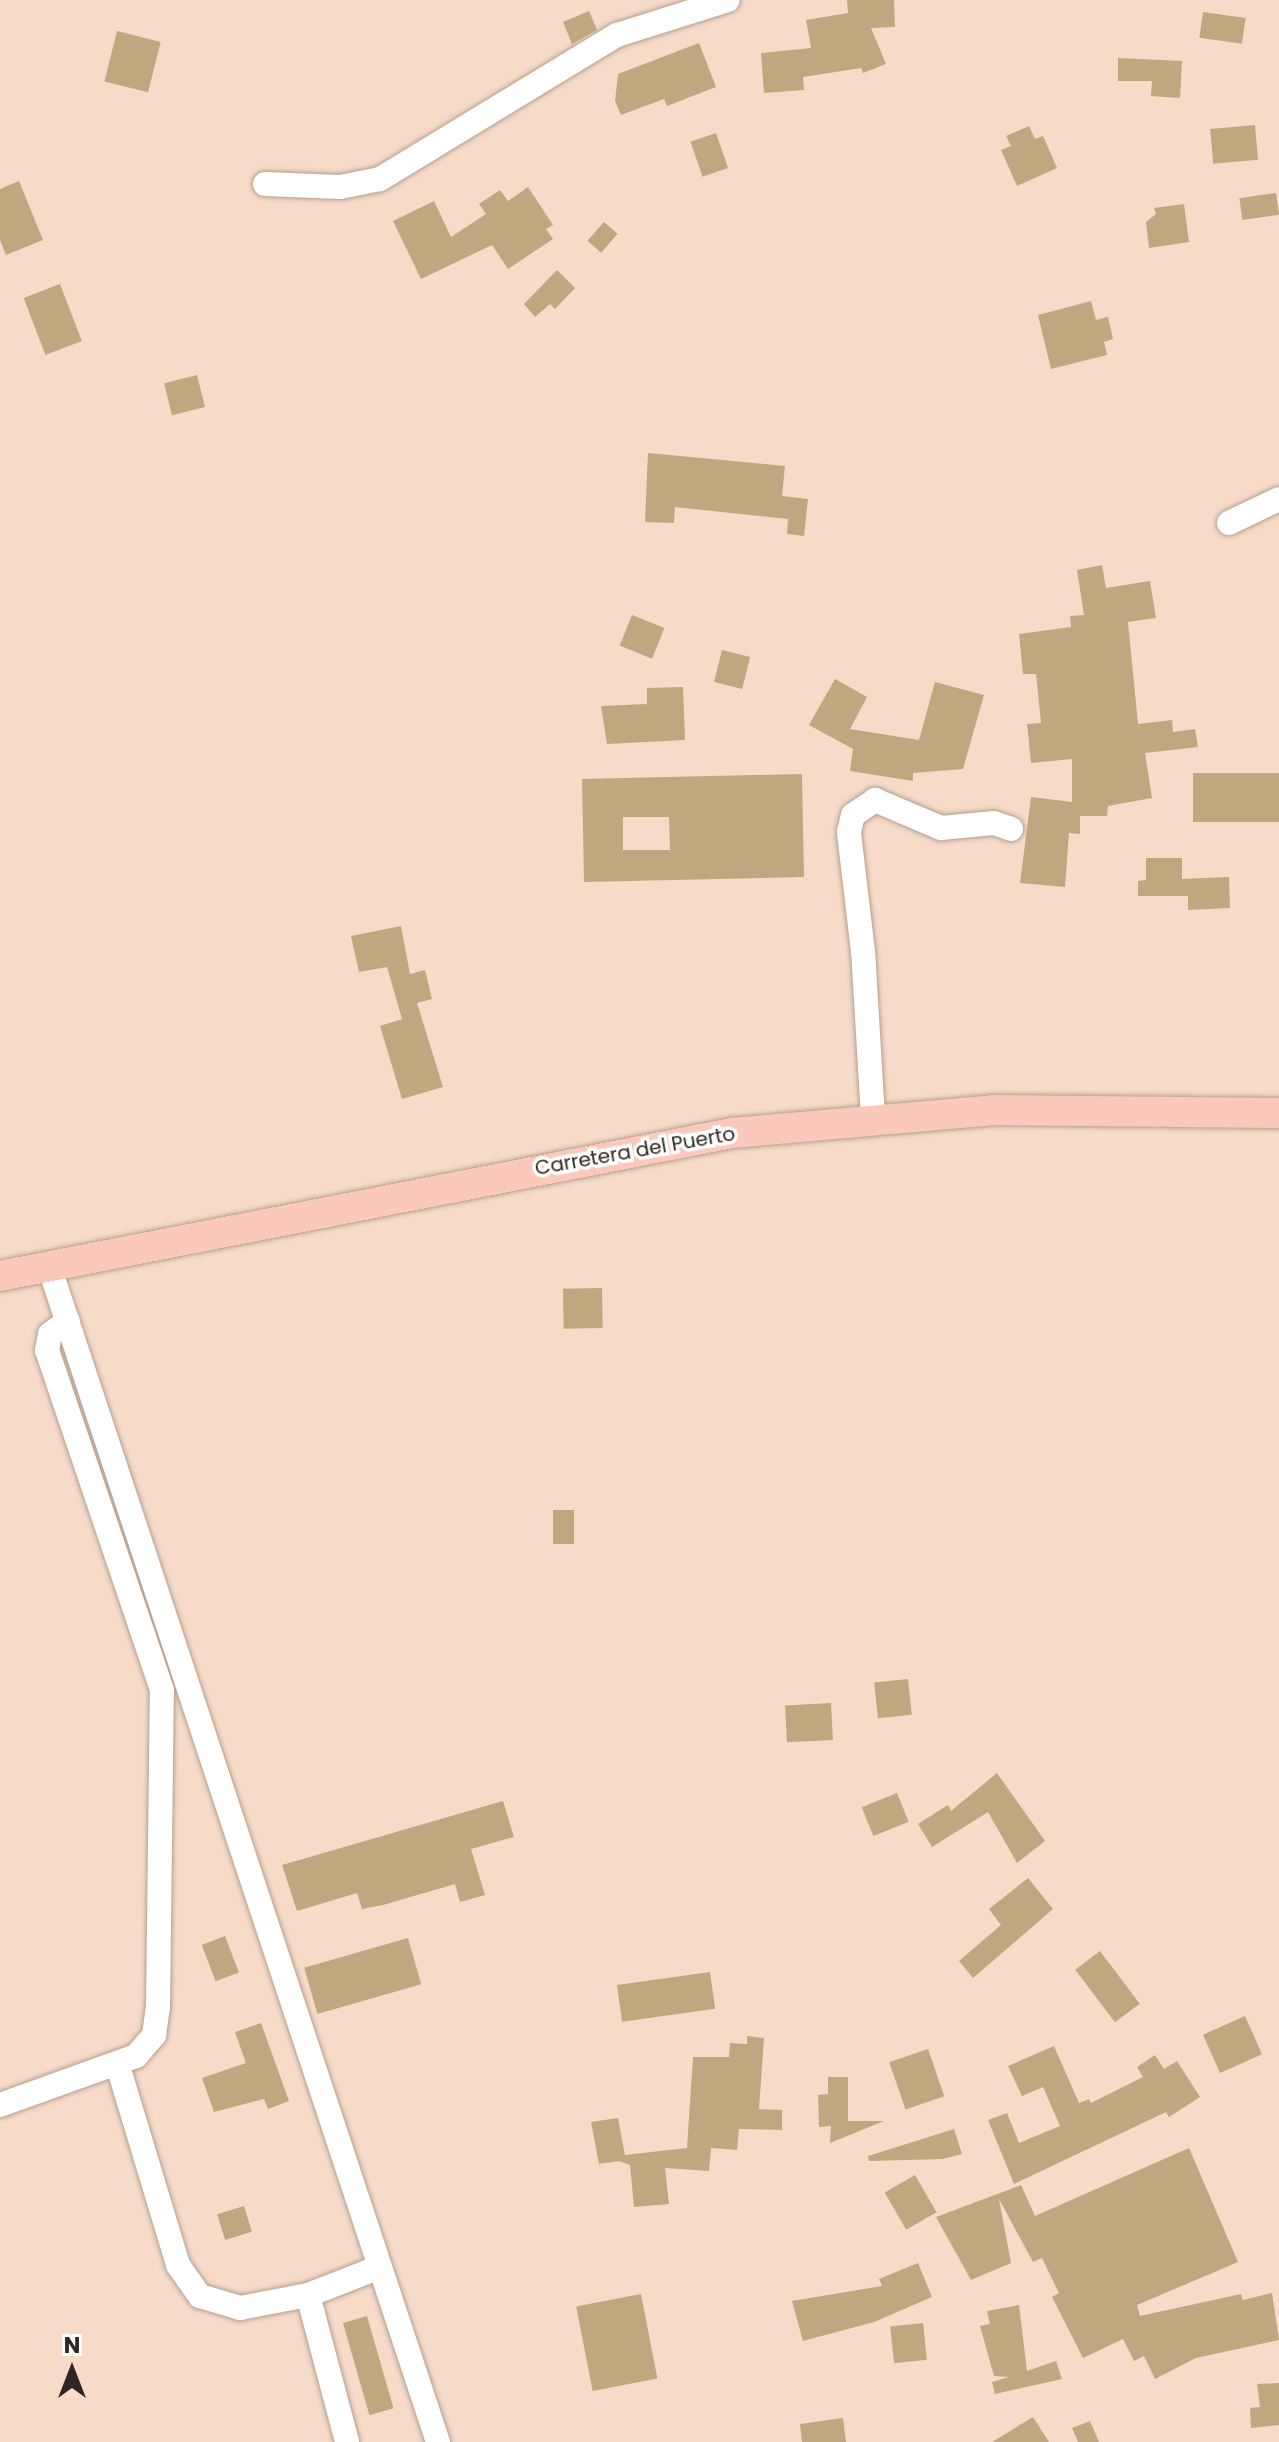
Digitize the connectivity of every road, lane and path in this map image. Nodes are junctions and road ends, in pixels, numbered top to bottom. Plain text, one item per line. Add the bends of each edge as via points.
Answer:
1 (728, 0) edge
2 (265, 184) dead end
3 (1279, 499) edge
4 (1229, 523) dead end
5 (1011, 829) dead end
6 (1279, 1113) edge
7 (873, 1118) junction
8 (49, 1266) junction
9 (0, 1276) edge
10 (68, 1321) junction
11 (118, 2066) junction
12 (0, 2105) edge
13 (380, 2267) junction
14 (308, 2295) junction
15 (347, 2442) edge
16 (438, 2442) edge

1 - 2 street via 617,35 388,176 340,187
3 - 4 street
5 - 7 street via 994,823 941,828 875,800 853,815 849,832
6 - 7 main road, Carretera del Puerto via 994,1110
7 - 8 main road, Carretera del Puerto via 732,1133
8 - 9 main road, Carretera del Puerto
8 - 10 street
10 - 11 street via 50,1334 47,1350 162,1690 165,1725 158,2007 154,2035 136,2056
10 - 13 street
11 - 12 street
11 - 14 street via 178,2265 200,2296 240,2308
13 - 14 street
13 - 16 street
14 - 15 street

